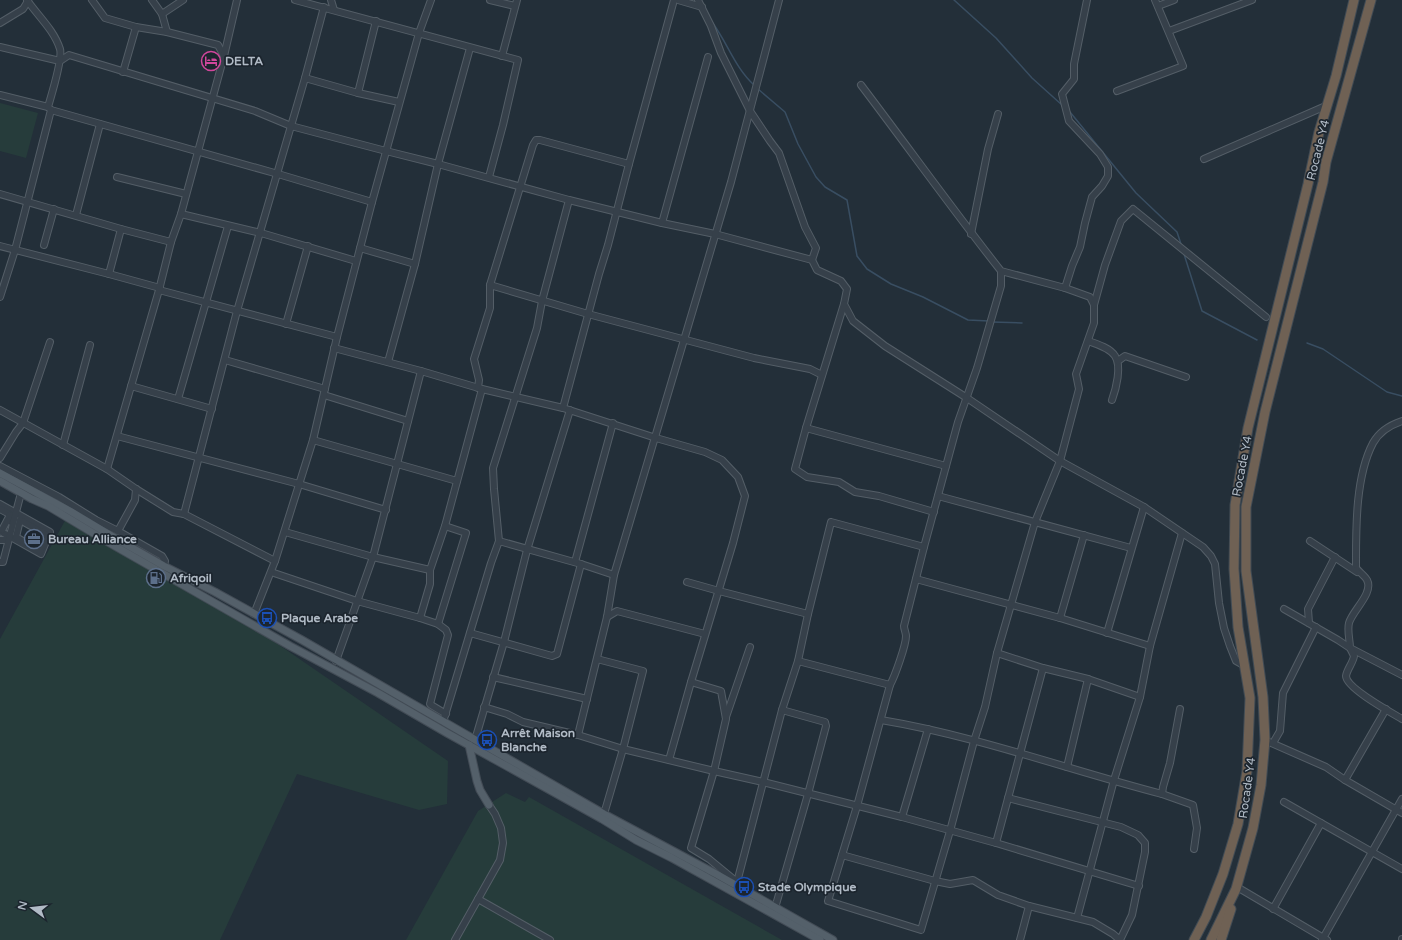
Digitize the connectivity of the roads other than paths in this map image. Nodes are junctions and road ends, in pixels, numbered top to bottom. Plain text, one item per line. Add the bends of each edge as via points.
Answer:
1 (92, 0) edge
2 (152, 0) edge
3 (183, 0) edge
4 (237, 0) edge
5 (296, 0) edge
6 (331, 0) edge
7 (431, 0) edge
8 (490, 0) edge
9 (674, 0) edge
10 (678, 0) edge
11 (698, 0) edge
12 (779, 0) edge
13 (1087, 0) edge
14 (1174, 0) edge
15 (1252, 0) edge
16 (1354, 0) edge
17 (1371, 0) edge
18 (28, 1) edge
19 (516, 3) edge
20 (1156, 3) edge
21 (324, 7) junction
22 (702, 7) junction
23 (334, 10) junction
24 (162, 14) junction
25 (376, 21) junction
26 (0, 24) edge
27 (136, 27) junction
28 (1169, 31) junction
29 (167, 32) junction
30 (419, 33) junction
31 (0, 47) edge
32 (470, 48) junction
33 (224, 56) junction
34 (502, 56) junction
35 (708, 57) dead end
36 (60, 61) junction
37 (123, 72) junction
38 (305, 78) junction
39 (861, 85) dead end
40 (1118, 92) dead end
41 (358, 93) junction
42 (0, 95) edge
43 (213, 98) junction
44 (399, 102) junction
45 (1328, 105) junction
46 (50, 108) junction
47 (750, 110) junction
48 (998, 114) dead end
49 (100, 124) junction
50 (291, 126) junction
51 (386, 151) junction
52 (198, 152) junction
53 (1204, 158) dead end
54 (438, 164) junction
55 (629, 164) junction
56 (278, 174) junction
57 (116, 176) dead end
58 (489, 177) junction
59 (520, 186) junction
60 (0, 194) edge
61 (186, 194) junction
62 (569, 200) junction
63 (28, 202) junction
64 (372, 202) junction
65 (54, 209) junction
66 (616, 211) junction
67 (181, 214) junction
68 (76, 215) junction
69 (662, 224) junction
70 (228, 226) junction
71 (121, 229) junction
72 (261, 233) junction
73 (715, 234) junction
74 (971, 234) junction
75 (171, 242) junction
76 (44, 245) dead end
77 (0, 246) edge
78 (308, 246) junction
79 (360, 248) junction
80 (15, 250) junction
81 (812, 260) junction
82 (356, 261) junction
83 (415, 264) junction
84 (1001, 271) junction
85 (109, 274) junction
86 (490, 285) junction
87 (1065, 288) junction
88 (160, 289) junction
89 (0, 297) edge
90 (542, 301) junction
91 (206, 302) junction
92 (844, 304) junction
93 (1094, 305) junction
94 (237, 310) junction
95 (588, 314) junction
96 (1266, 317) dead end
97 (286, 324) junction
98 (337, 337) junction
99 (685, 340) junction
100 (1088, 341) junction
101 (50, 342) dead end
102 (90, 345) dead end
103 (334, 348) junction
104 (226, 360) junction
105 (1118, 361) junction
106 (388, 362) junction
107 (421, 371) junction
108 (822, 375) junction
109 (1186, 377) dead end
110 (131, 386) junction
111 (480, 389) junction
112 (324, 392) junction
113 (516, 397) junction
114 (967, 398) junction
115 (178, 399) junction
116 (1112, 400) dead end
117 (563, 408) junction
118 (212, 409) junction
119 (0, 410) edge
120 (570, 410) junction
121 (408, 421) junction
122 (1402, 421) edge
123 (23, 423) junction
124 (613, 423) junction
125 (806, 428) junction
126 (117, 436) junction
127 (656, 438) junction
128 (312, 440) junction
129 (63, 445) junction
130 (200, 457) junction
131 (0, 458) edge
132 (1060, 461) junction
133 (397, 464) junction
134 (0, 466) edge
135 (946, 466) junction
136 (107, 469) junction
137 (0, 473) edge
138 (0, 481) edge
139 (457, 481) junction
140 (299, 484) junction
141 (136, 489) junction
142 (21, 493) junction
143 (938, 496) junction
144 (0, 504) edge
145 (1144, 507) junction
146 (0, 509) edge
147 (386, 510) junction
148 (934, 512) junction
149 (13, 514) junction
150 (184, 514) junction
151 (1035, 522) junction
152 (445, 526) junction
153 (1, 531) edge
154 (118, 531) junction
155 (285, 532) junction
156 (1182, 533) junction
157 (1084, 535) junction
158 (11, 538) junction
159 (0, 540) edge
160 (499, 541) junction
161 (1310, 541) dead end
162 (924, 547) junction
163 (1131, 548) junction
164 (527, 550) junction
165 (373, 557) junction
166 (1335, 557) junction
167 (0, 561) edge
168 (275, 561) junction
169 (578, 563) junction
170 (164, 566) junction
171 (430, 570) junction
172 (271, 572) junction
173 (614, 575) junction
174 (1362, 575) junction
175 (916, 580) junction
176 (687, 582) dead end
177 (719, 591) junction
178 (357, 601) junction
179 (1011, 606) junction
180 (1284, 609) dead end
181 (254, 614) junction
182 (808, 614) junction
183 (607, 617) junction
184 (420, 618) junction
185 (1060, 618) junction
186 (1309, 623) junction
187 (438, 624) junction
188 (1316, 627) junction
189 (470, 633) junction
190 (1107, 633) junction
191 (705, 634) junction
192 (504, 642) junction
193 (1150, 646) junction
194 (750, 647) dead end
195 (1350, 648) junction
196 (997, 653) junction
197 (596, 659) junction
198 (336, 661) junction
199 (798, 661) junction
200 (1245, 666) junction
201 (1043, 668) junction
202 (1402, 675) edge
203 (493, 676) junction
204 (1088, 679) junction
205 (691, 682) junction
206 (890, 685) junction
207 (1140, 697) junction
208 (587, 699) junction
209 (484, 707) junction
210 (1180, 709) dead end
211 (1386, 709) junction
212 (782, 710) junction
213 (446, 714) junction
214 (726, 719) junction
215 (1402, 719) edge
216 (881, 720) junction
217 (443, 722) junction
218 (928, 729) junction
219 (578, 735) junction
220 (974, 741) junction
221 (1269, 741) junction
222 (472, 743) junction
223 (623, 749) junction
224 (1020, 754) junction
225 (669, 760) junction
226 (1068, 767) junction
227 (1247, 770) junction
228 (714, 771) junction
229 (1114, 780) junction
230 (1344, 780) junction
231 (763, 782) junction
232 (808, 794) junction
233 (1162, 794) junction
234 (1008, 798) junction
235 (1402, 799) edge
236 (1284, 802) dead end
237 (489, 804) joint
238 (857, 806) junction
239 (1396, 810) junction
240 (604, 814) junction
241 (1402, 814) edge
242 (902, 817) junction
243 (1102, 822) junction
244 (1321, 823) junction
245 (950, 831) junction
246 (996, 843) junction
247 (1194, 849) dead end
248 (1373, 852) junction
249 (842, 855) junction
250 (1402, 869) edge
251 (1090, 871) junction
252 (935, 881) junction
253 (736, 884) junction
254 (1139, 886) junction
255 (1236, 888) junction
256 (478, 899) junction
257 (1029, 906) junction
258 (775, 908) junction
259 (1273, 908) junction
260 (1077, 918) junction
261 (1324, 939) edge
262 (455, 940) edge
263 (550, 940) edge
264 (820, 940) edge
265 (833, 940) edge
266 (1020, 940) edge
267 (1187, 940) edge
268 (1194, 940) edge
269 (1211, 940) edge
270 (1221, 940) edge

1 - 27 street via 105,18
2 - 24 street
3 - 24 street
4 - 33 street
5 - 21 street
6 - 23 street
7 - 30 street
8 - 19 street
9 - 55 street
10 - 22 street
11 - 22 street
12 - 47 street
13 - 87 street via 1074,64 1074,78 1062,94 1068,121 1100,154 1108,167 1108,176 1092,197 1080,247
14 - 20 street
15 - 28 street
16 - 45 highway, Rocade Y4
17 - 221 highway, Rocade Y4 via 1326,162 1265,412 1246,507 1246,571
18 - 26 street via 23,9
18 - 36 street via 52,32 60,50
19 - 34 street
20 - 28 street
21 - 23 street
21 - 38 street
22 - 47 street via 721,53
23 - 25 street
24 - 29 street
25 - 30 street
25 - 41 street
27 - 29 street
27 - 37 street
28 - 40 street via 1183,66
29 - 33 street via 218,45
30 - 32 street
30 - 44 street
31 - 36 street
32 - 34 street
32 - 54 street
33 - 43 street
34 - 58 street via 518,60
35 - 69 street
36 - 37 street via 69,55
36 - 46 street
37 - 43 street
38 - 41 street
38 - 50 street
39 - 74 street
41 - 44 street
42 - 46 street
43 - 50 street via 255,110
43 - 52 street
44 - 51 street
45 - 53 street
45 - 200 highway, Rocade Y4 via 1319,132 1308,187 1248,428 1235,506 1234,569 1238,627
46 - 49 street
46 - 63 street
47 - 73 street
47 - 81 street via 780,153 805,227 816,248
48 - 74 street via 988,149
49 - 52 street
49 - 68 street
50 - 51 street
50 - 56 street
51 - 54 street
51 - 64 street
52 - 56 street
52 - 61 street
54 - 58 street
54 - 83 street
55 - 59 street via 536,140
55 - 66 street
56 - 64 street
56 - 72 street
57 - 61 street
58 - 59 street
59 - 62 street
59 - 86 street
60 - 63 street
61 - 67 street
62 - 66 street
62 - 90 street
63 - 65 street
63 - 80 street
64 - 79 street
65 - 68 street
65 - 76 street
66 - 69 street
66 - 95 street
67 - 70 street
67 - 75 street
68 - 71 street
69 - 73 street
70 - 72 street
70 - 91 street
71 - 75 street
71 - 85 street
72 - 78 street
72 - 94 street
73 - 81 street
73 - 99 street
74 - 84 street
75 - 88 street
77 - 80 street
78 - 82 street
78 - 97 street
79 - 82 street
79 - 83 street
80 - 85 street
80 - 89 street
81 - 92 street via 817,270 841,281 847,289
82 - 98 street
83 - 106 street
84 - 87 street
84 - 114 street via 1000,286
85 - 88 street
86 - 90 street
86 - 111 street via 490,308 474,359
87 - 93 street via 1090,297
88 - 91 street
88 - 110 street
90 - 95 street
90 - 113 street via 537,328
91 - 94 street
91 - 115 street
92 - 108 street
92 - 114 street via 853,321 885,346
93 - 96 street via 1121,221 1133,209
93 - 100 street via 1094,323
94 - 97 street
94 - 104 street
95 - 99 street
95 - 117 street
97 - 98 street
98 - 103 street
99 - 108 street via 810,369
99 - 127 street
100 - 105 street via 1102,346 1115,355
100 - 132 street via 1076,374 1079,389
101 - 123 street
102 - 129 street
103 - 106 street
103 - 112 street
104 - 112 street
104 - 118 street
105 - 109 street via 1125,356
105 - 116 street via 1116,389
106 - 107 street
107 - 111 street
107 - 121 street
108 - 125 street
110 - 115 street
110 - 126 street
111 - 113 street
111 - 139 street
112 - 121 street
112 - 128 street
113 - 117 street
113 - 160 street via 493,468
114 - 132 street
114 - 135 street
115 - 118 street
117 - 120 street
118 - 130 street
119 - 123 street
120 - 124 street
120 - 164 street
121 - 133 street
122 - 174 street via 1382,433 1373,443 1366,459 1356,518 1356,568
123 - 129 street
123 - 131 street
124 - 127 street
124 - 169 street
125 - 135 street
125 - 148 street via 795,469 807,477 839,482 856,492
126 - 130 street
126 - 136 street
127 - 173 street
127 - 177 street via 705,452 722,460 738,477 745,496
128 - 133 street
128 - 140 street
129 - 136 street
130 - 140 street
130 - 150 street
132 - 145 street
132 - 151 street
133 - 139 street
133 - 147 street
134 - 154 street
135 - 143 street
136 - 141 street
137 - 170 main road
138 - 142 main road
139 - 152 street
140 - 147 street
140 - 155 street
141 - 150 street via 173,512
141 - 154 street via 135,500
142 - 149 street
142 - 222 main road via 48,506 290,646
143 - 148 street
143 - 151 street
144 - 149 street
145 - 156 street
145 - 163 street
146 - 149 street
147 - 165 street
148 - 162 street
149 - 153 street
149 - 158 street
149 - 158 street via 50,532 41,554
150 - 168 street
151 - 157 street
151 - 179 street
152 - 171 street
152 - 187 street via 466,533
153 - 158 street via 8,539
154 - 170 street via 162,556
155 - 165 street
155 - 168 street
156 - 193 street
156 - 200 street via 1203,547 1213,560 1224,628 1236,661
157 - 163 street
157 - 185 street
158 - 158 street via 20,520 47,535 40,551
158 - 159 street
158 - 167 street
160 - 164 street
160 - 189 street
161 - 166 street
162 - 175 street
162 - 182 street via 831,522
163 - 190 street
164 - 169 street
164 - 192 street
165 - 171 street
165 - 178 street
166 - 174 street
166 - 186 street via 1308,609
168 - 172 street
169 - 173 street
169 - 192 street via 557,654 552,656
170 - 181 main road
171 - 184 street via 430,584
172 - 178 street
172 - 181 street
173 - 183 street
174 - 195 street via 1368,587 1349,623
175 - 179 street
175 - 206 street via 904,626 905,642
176 - 177 street
177 - 182 street
177 - 191 street
178 - 184 street
178 - 198 street
179 - 185 street
179 - 196 street
180 - 186 street
181 - 198 main road
182 - 199 street
183 - 191 street via 618,611
183 - 197 street
184 - 187 street
185 - 190 street
186 - 188 street
187 - 213 street via 448,635 430,706
188 - 195 street
188 - 221 street via 1283,693 1280,731
189 - 192 street
189 - 213 street
190 - 193 street
191 - 205 street
192 - 203 street
193 - 207 street
194 - 214 street
195 - 202 street
195 - 211 street via 1354,656 1346,675 1349,684
196 - 201 street
196 - 220 street via 985,707
197 - 208 street
197 - 223 street via 643,671
198 - 217 main road
199 - 206 street
199 - 212 street
200 - 227 highway, Rocade Y4 via 1250,698
201 - 204 street
201 - 224 street
203 - 208 street
203 - 209 street
204 - 207 street
204 - 226 street
205 - 214 street via 721,692
205 - 225 street
206 - 216 street
207 - 229 street
208 - 219 street
209 - 219 street via 523,722
209 - 222 street
210 - 233 street
211 - 215 street
211 - 230 street
212 - 231 street
212 - 232 street via 826,723
213 - 217 street
214 - 228 street
216 - 218 street
216 - 238 street
217 - 222 main road
218 - 220 street
218 - 242 street
219 - 223 street
220 - 224 street
220 - 245 street
221 - 230 street via 1326,767
221 - 255 highway, Rocade Y4 via 1253,828
222 - 237 main road via 476,781
222 - 240 main road
222 - 264 main road via 636,840
223 - 225 street
223 - 240 street
224 - 226 street
224 - 234 street
225 - 228 street
226 - 229 street
227 - 267 highway via 1215,879
227 - 268 highway, Rocade Y4 via 1238,824 1223,874
228 - 231 street
228 - 253 street via 691,848 709,859
229 - 233 street
229 - 243 street
230 - 239 street
231 - 232 street
231 - 253 street
232 - 238 street
232 - 258 street
233 - 247 street via 1193,805 1197,828
234 - 243 street
234 - 246 street
235 - 239 street
236 - 244 street
237 - 256 street via 501,828 502,847 500,860
238 - 242 street
238 - 249 street
239 - 241 street
239 - 248 street
240 - 253 main road
242 - 245 street
243 - 251 street
243 - 254 street via 1138,835 1145,843
244 - 248 street
244 - 259 street
245 - 246 street
245 - 252 street
246 - 251 street
248 - 250 street
248 - 261 street
249 - 252 street
249 - 252 street via 828,901 922,930
251 - 254 street
251 - 260 street
252 - 257 street via 950,884 973,880 998,895
253 - 258 main road
254 - 260 street via 1132,915 1120,940 1093,922
255 - 259 street
255 - 269 highway, Rocade Y4
255 - 270 highway
256 - 262 street
256 - 263 street
257 - 260 street
257 - 266 street
258 - 265 main road
259 - 261 street

